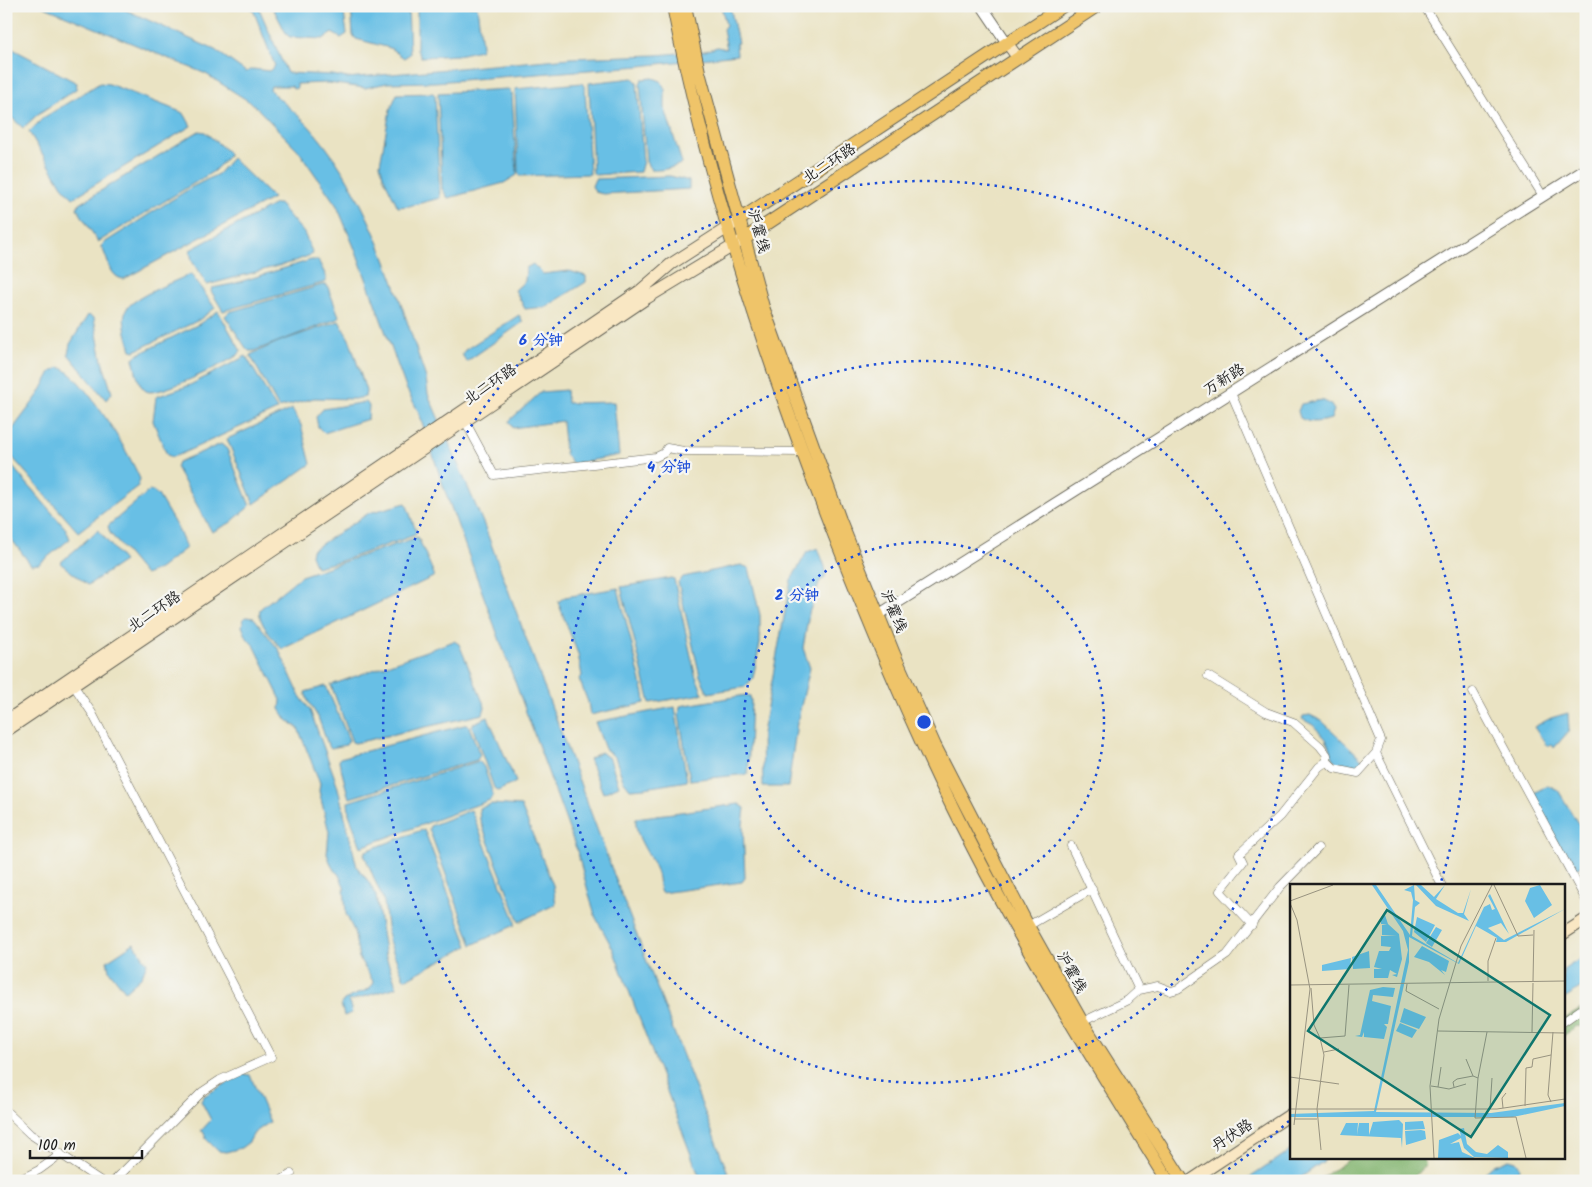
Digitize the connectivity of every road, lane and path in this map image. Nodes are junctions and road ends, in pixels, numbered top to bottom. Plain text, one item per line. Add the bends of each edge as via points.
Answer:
1 (673, 6) edge
2 (685, 6) edge
3 (982, 6) edge
4 (1063, 6) edge
5 (1097, 6) edge
6 (1424, 6) edge
7 (1007, 43) junction
8 (1018, 58) junction
9 (1586, 169) edge
10 (1543, 196) junction
11 (734, 224) junction
12 (744, 239) junction
13 (733, 246) junction
14 (1231, 393) junction
15 (460, 420) junction
16 (415, 449) junction
17 (801, 452) junction
18 (878, 616) junction
19 (1208, 676) dead end
20 (74, 686) junction
21 (1473, 692) dead end
22 (6, 721) edge
23 (6, 731) edge
24 (1376, 753) junction
25 (1327, 761) junction
26 (1072, 846) dead end
27 (1318, 848) dead end
28 (1441, 884) edge
29 (1092, 888) junction
30 (1586, 900) edge
31 (1586, 919) edge
32 (1252, 925) junction
33 (1028, 926) junction
34 (1564, 933) edge
35 (1139, 990) junction
36 (1586, 1006) edge
37 (1564, 1021) edge
38 (1077, 1025) junction
39 (6, 1111) edge
40 (1290, 1115) edge
41 (61, 1154) junction
42 (291, 1174) dead end
43 (17, 1181) edge
44 (101, 1181) edge
45 (114, 1181) edge
46 (280, 1181) edge
47 (1168, 1181) edge
48 (1183, 1181) edge
49 (1190, 1181) edge

1 - 11 main road, 沪霍线 via 687,73
2 - 11 main road, 沪霍线
3 - 7 street
4 - 7 main road, 北二环路
5 - 8 main road, 北二环路
6 - 10 street
7 - 8 main road
7 - 11 main road, 北二环路
8 - 12 main road, 北二环路
9 - 10 street, 万新路
10 - 14 street, 万新路
11 - 12 main road, 沪霍线
11 - 13 main road, 沪霍线
11 - 15 main road, 北二环路 via 671,264 641,290
12 - 13 main road, 北二环路
12 - 18 main road, 沪霍线 via 763,307
13 - 15 main road, 北二环路 via 646,298
13 - 17 main road, 沪霍线
14 - 18 street, 万新路
14 - 24 street via 1381,740
15 - 16 main road, 北二环路
15 - 17 street via 494,475 628,462 656,457 668,448 684,451
16 - 20 main road, 北二环路
16 - 22 main road, 北二环路
17 - 38 main road, 沪霍线 via 883,660 925,751 973,848
18 - 33 main road, 沪霍线 via 935,746
19 - 25 street via 1266,712 1293,722 1320,746 1327,755
20 - 23 main road, 北二环路
20 - 45 street via 92,713 271,1057 220,1080 202,1092
21 - 30 street
24 - 25 street via 1358,773 1334,768
24 - 28 street
25 - 32 street via 1280,816 1239,854 1243,862 1220,891
26 - 29 street
27 - 32 street via 1280,887
29 - 33 street
29 - 35 street
31 - 34 main road
32 - 35 street via 1227,955 1178,989 1171,991 1158,986
33 - 38 main road, 沪霍线
35 - 38 street via 1128,1000
36 - 37 street
38 - 47 main road, 沪霍线
38 - 48 main road, 沪霍线
39 - 41 street via 30,1134
40 - 49 main road, 丹伏路
41 - 43 street
41 - 44 street
42 - 46 street

